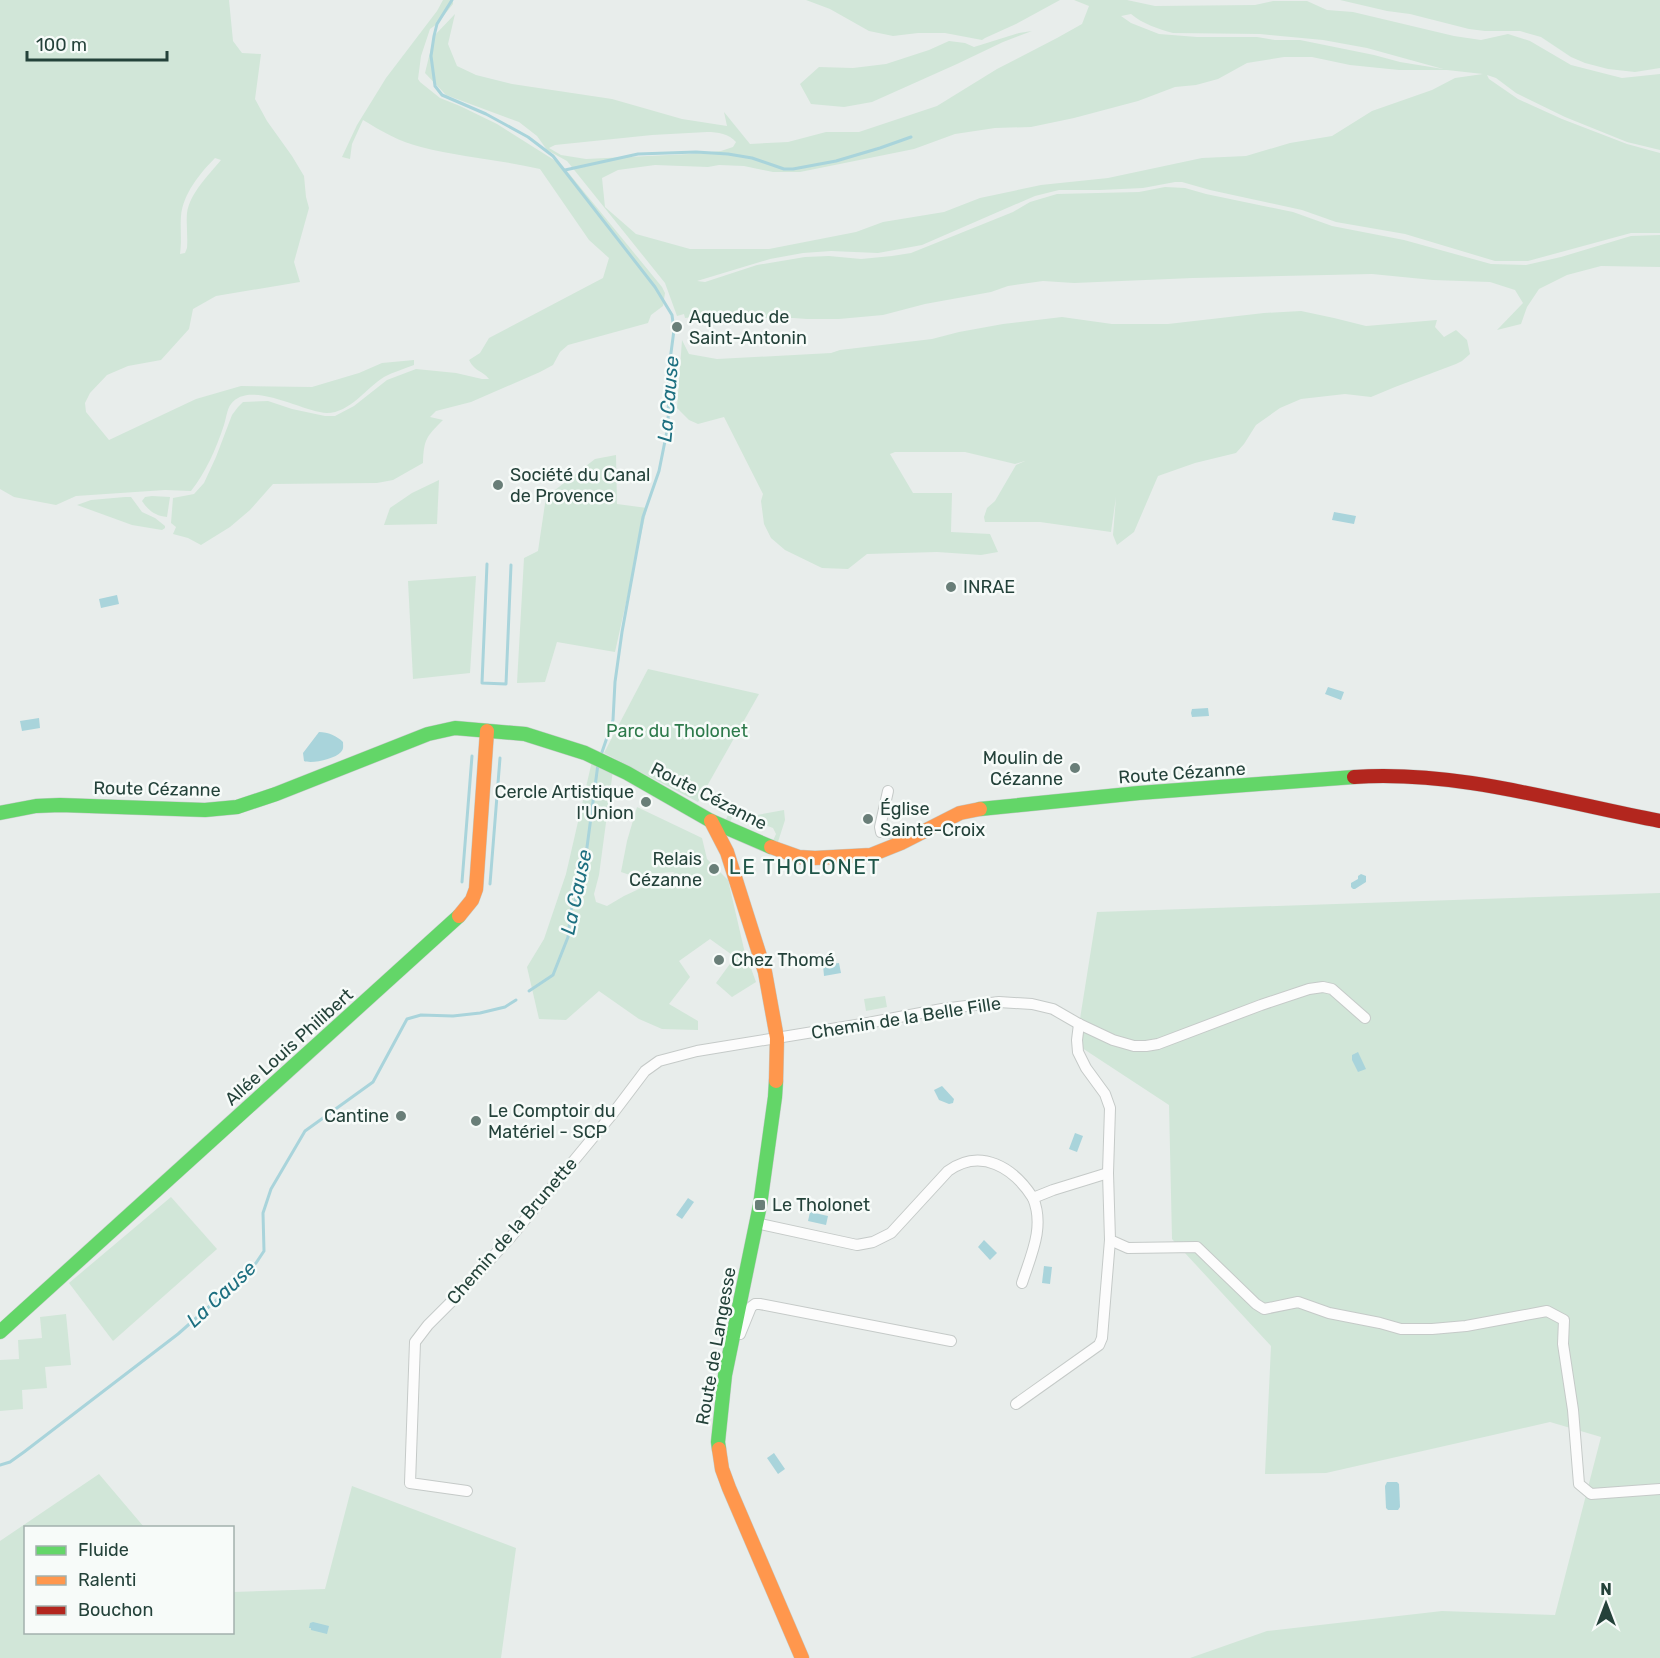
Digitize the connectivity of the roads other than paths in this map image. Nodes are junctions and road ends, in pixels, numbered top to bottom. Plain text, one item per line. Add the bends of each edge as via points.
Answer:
1 (487, 730) junction
2 (888, 791) dead end
3 (0, 813) edge
4 (1660, 820) edge
5 (711, 821) junction
6 (912, 838) junction
7 (1365, 1018) dead end
8 (1079, 1024) junction
9 (777, 1038) junction
10 (1108, 1173) junction
11 (1033, 1198) junction
12 (756, 1223) junction
13 (1110, 1240) junction
14 (1022, 1283) dead end
15 (0, 1332) edge
16 (734, 1334) junction
17 (951, 1341) dead end
18 (1016, 1404) dead end
19 (1660, 1489) edge
20 (466, 1491) dead end
21 (802, 1658) edge

1 - 3 street, Route Cézanne via 438,730 256,801 226,808 60,805
1 - 5 street, Route Cézanne via 533,736 597,758
1 - 15 street, Allée Louis Philibert via 476,889 464,910
2 - 6 street via 881,832
4 - 6 street, Route Cézanne via 1464,782 1385,775 977,809 960,813
5 - 6 street, Route Cézanne via 782,852 806,858 872,855
5 - 9 street, Route de Langesse via 727,852 762,962
7 - 8 street, Chemin de la Belle Fille via 1332,989 1323,987 1146,1046 1113,1040
8 - 9 street, Chemin de la Belle Fille via 1042,1006 999,1002
8 - 10 street via 1078,1052 1110,1108
9 - 12 street, Route de Langesse via 774,1106
9 - 20 street, Chemin de la Brunette via 697,1051 650,1067 510,1238 415,1342 410,1483
10 - 11 street
10 - 13 street
11 - 12 street via 1025,1185 1003,1167 973,1160 948,1172 898,1227 873,1242 849,1244
11 - 14 street via 1038,1228
12 - 16 street, Route de Langesse
13 - 18 street via 1099,1345
13 - 19 street via 1128,1248 1197,1247 1264,1308 1298,1302 1401,1329 1466,1326 1547,1311 1564,1320 1563,1344 1579,1484 1591,1494
16 - 17 street via 740,1334 751,1307 760,1304
16 - 21 street, Route de Langesse via 718,1432 722,1470

